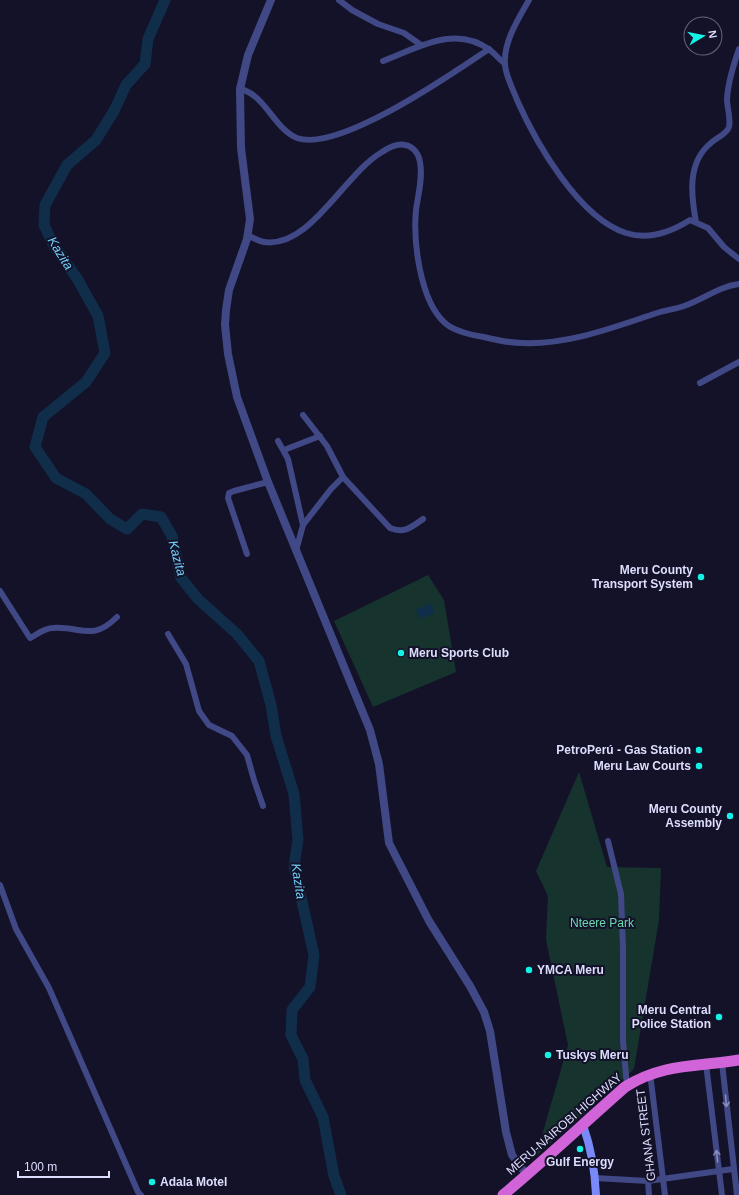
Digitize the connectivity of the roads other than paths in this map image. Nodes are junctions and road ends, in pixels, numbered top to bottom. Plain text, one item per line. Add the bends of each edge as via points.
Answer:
1 (271, 0) edge
2 (339, 0) edge
3 (529, 0) edge
4 (420, 45) junction
5 (489, 49) junction
6 (739, 49) edge
7 (383, 61) dead end
8 (505, 64) junction
9 (240, 89) junction
10 (696, 222) junction
11 (248, 235) junction
12 (739, 259) edge
13 (739, 284) edge
14 (739, 362) edge
15 (700, 382) dead end
16 (303, 415) dead end
17 (320, 436) junction
18 (278, 441) dead end
19 (284, 450) junction
20 (343, 477) junction
21 (268, 482) junction
22 (423, 519) dead end
23 (303, 525) junction
24 (296, 551) junction
25 (246, 554) dead end
26 (0, 591) edge
27 (117, 617) dead end
28 (168, 634) dead end
29 (263, 806) dead end
30 (608, 841) dead end
31 (0, 885) edge
32 (739, 1060) edge
33 (722, 1063) junction
34 (706, 1064) junction
35 (650, 1073) junction
36 (627, 1086) junction
37 (583, 1125) junction
38 (733, 1169) junction
39 (719, 1171) junction
40 (526, 1174) junction
41 (595, 1178) junction
42 (662, 1180) junction
43 (648, 1181) junction
44 (506, 1194) edge
45 (141, 1195) edge
46 (596, 1195) edge
47 (649, 1195) edge
48 (664, 1195) edge
49 (722, 1195) edge
50 (736, 1195) edge

1 - 9 street via 248,55
2 - 4 street via 378,24 404,33
3 - 8 street via 513,31
4 - 5 street via 451,37 474,41
4 - 7 street
5 - 8 street
5 - 9 street via 400,106 347,131 309,140 294,137 251,92
6 - 10 street via 729,81 729,126 725,133 705,148 693,173 692,202
8 - 10 street via 513,90 536,139 567,184 601,220 627,233 641,235 664,233 690,220
9 - 11 street via 240,148 250,210
10 - 12 street via 708,228 724,248
11 - 13 street via 263,242 294,237 317,217 368,162 389,148 404,144 414,150 420,162 416,230 425,288 436,312 446,324 465,333 505,342 549,342 587,335 682,307 720,288
11 - 21 street via 229,290 225,325 237,397
14 - 15 street
16 - 17 street
17 - 19 street
17 - 20 street
18 - 19 street
19 - 23 street via 293,476
20 - 22 street via 390,528 401,531
20 - 23 street via 330,489
21 - 24 street
21 - 25 street via 234,491 228,498
23 - 24 street
24 - 40 street via 370,730 379,764 389,843 429,921 484,1012 490,1030 506,1132 512,1155
26 - 27 street via 30,638 54,628 96,632
28 - 29 street via 186,664 199,711 209,725 235,739 248,754
30 - 36 street via 621,894 623,1041
31 - 45 street via 16,929 49,988
32 - 33 highway, MERU-NAIROBI HIGHWAY
33 - 34 highway, MERU-NAIROBI HIGHWAY
33 -> 38 street
34 - 35 highway, MERU-NAIROBI HIGHWAY
39 -> 34 street
35 - 36 highway, MERU-NAIROBI HIGHWAY
35 - 42 street, GHANA STREET
36 - 37 highway, MERU-NAIROBI HIGHWAY
37 - 40 highway, MERU-NAIROBI HIGHWAY
37 - 41 main road via 590,1144
38 - 39 street
38 - 50 street
39 - 42 street
39 - 49 street
40 - 44 highway, MERU-NAIROBI HIGHWAY
41 - 43 street
41 - 46 main road
42 - 43 street
42 - 48 street, GHANA STREET
43 - 47 street

